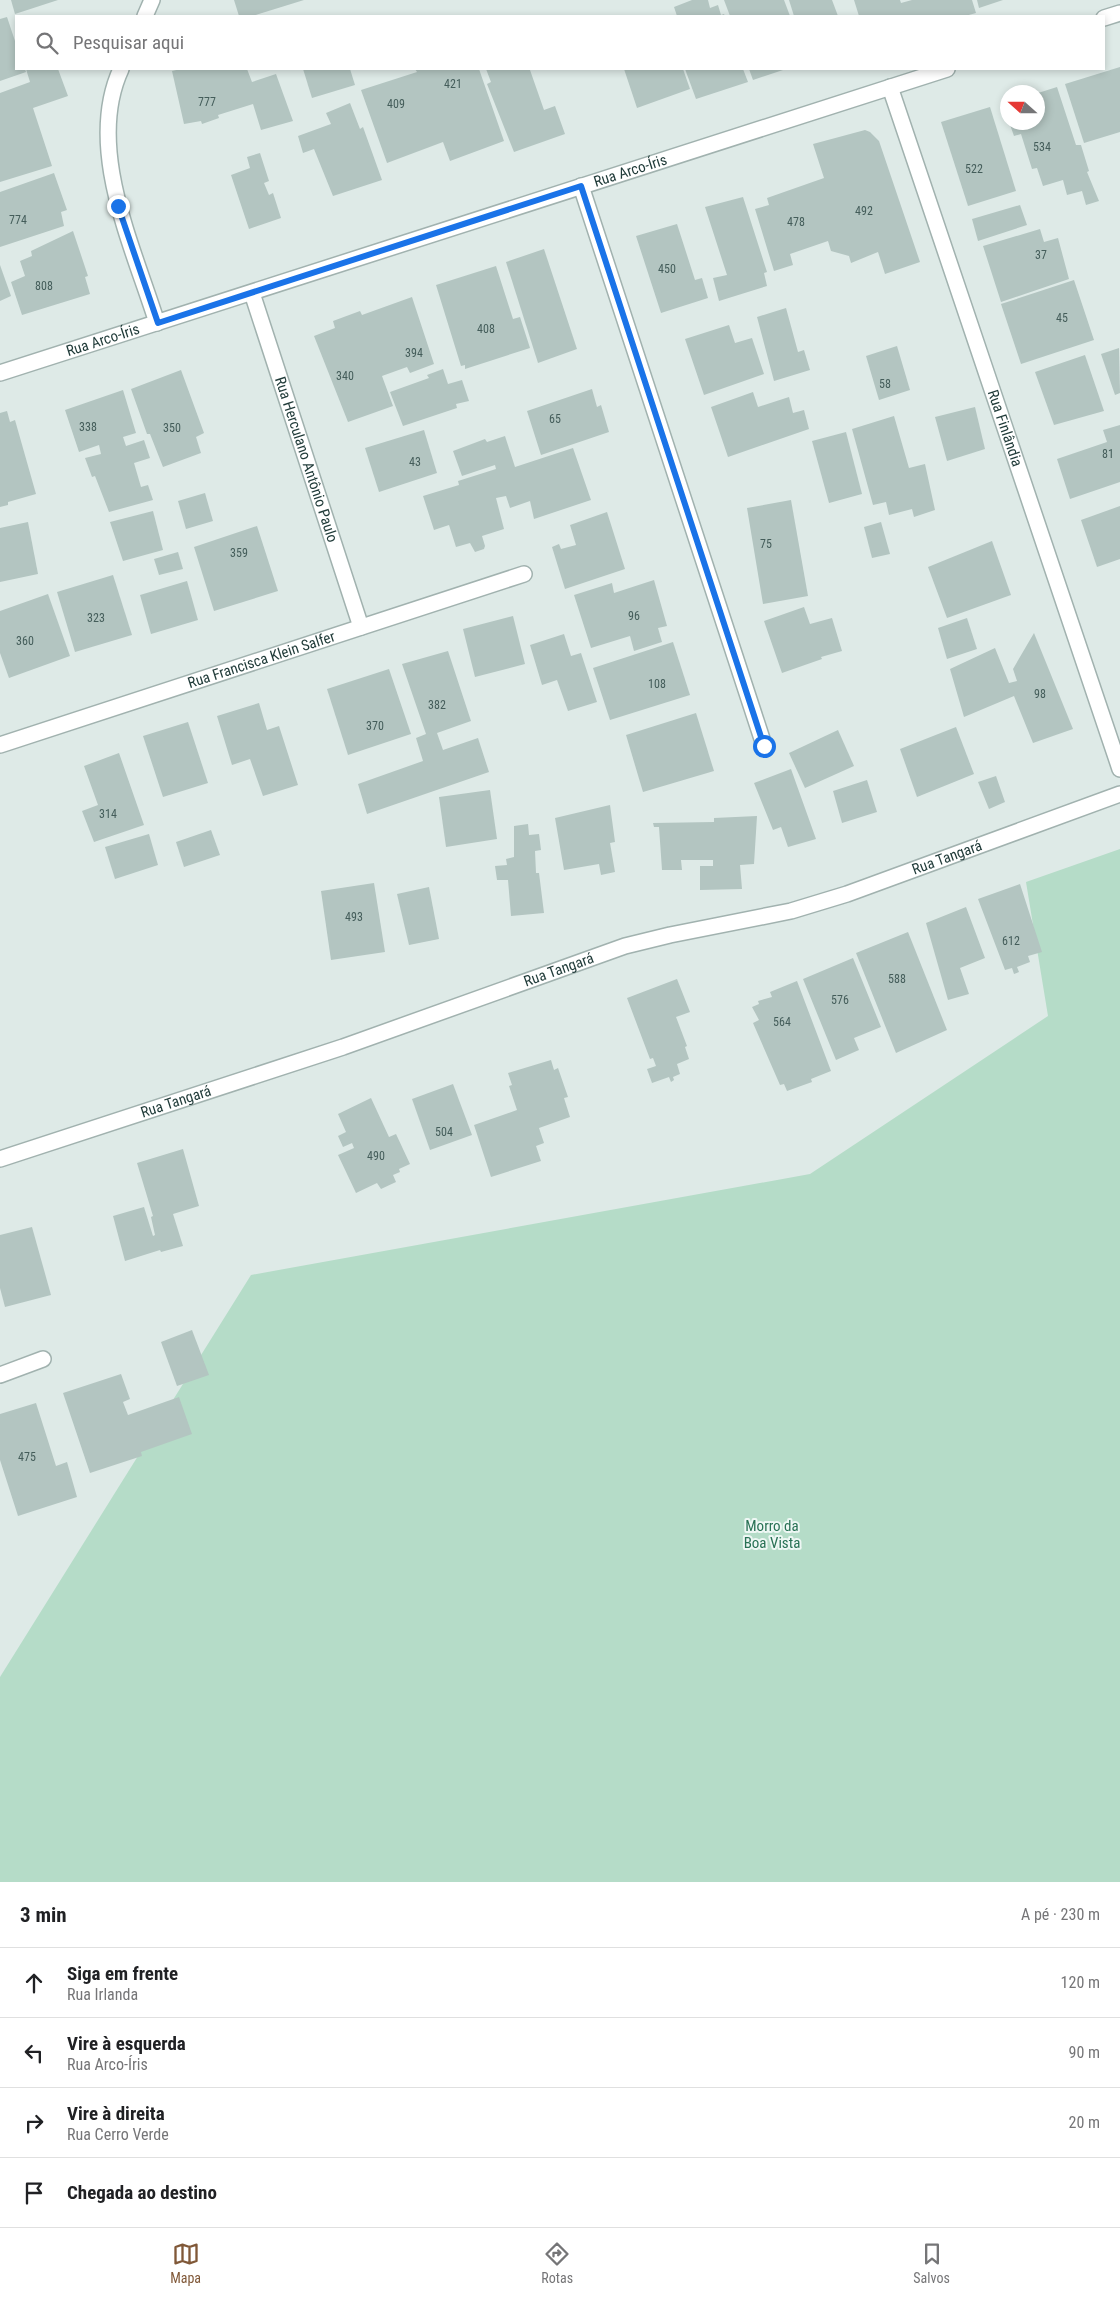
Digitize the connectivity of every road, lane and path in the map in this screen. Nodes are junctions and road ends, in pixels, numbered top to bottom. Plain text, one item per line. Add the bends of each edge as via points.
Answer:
1 (152, 0) edge
2 (1120, 13) edge
3 (145, 15) edge
4 (1105, 18) edge
5 (121, 70) edge
6 (943, 70) edge
7 (890, 87) junction
8 (581, 186) junction
9 (252, 293) junction
10 (158, 323) junction
11 (0, 373) edge
12 (524, 574) dead end
13 (361, 627) junction
14 (0, 745) edge
15 (764, 746) dead end
16 (1120, 769) edge
17 (1120, 794) edge
18 (0, 1159) edge
19 (43, 1359) dead end
20 (0, 1375) edge

1 - 3 street
2 - 4 street
5 - 10 street via 109,105 110,169 118,206
6 - 7 street, Rua Arco-Íris
7 - 8 street, Rua Arco-Íris
7 - 16 street, Rua Finlândia
8 - 9 street, Rua Arco-Íris
8 - 15 street
9 - 10 street, Rua Arco-Íris
9 - 13 street, Rua Herculano Antônio Paulo
10 - 11 street, Rua Arco-Íris
12 - 13 street, Rua Francisca Klein Salfer
13 - 14 street, Rua Francisca Klein Salfer
17 - 18 street, Rua Tangará via 847,894 792,911 625,946 343,1047
19 - 20 street

